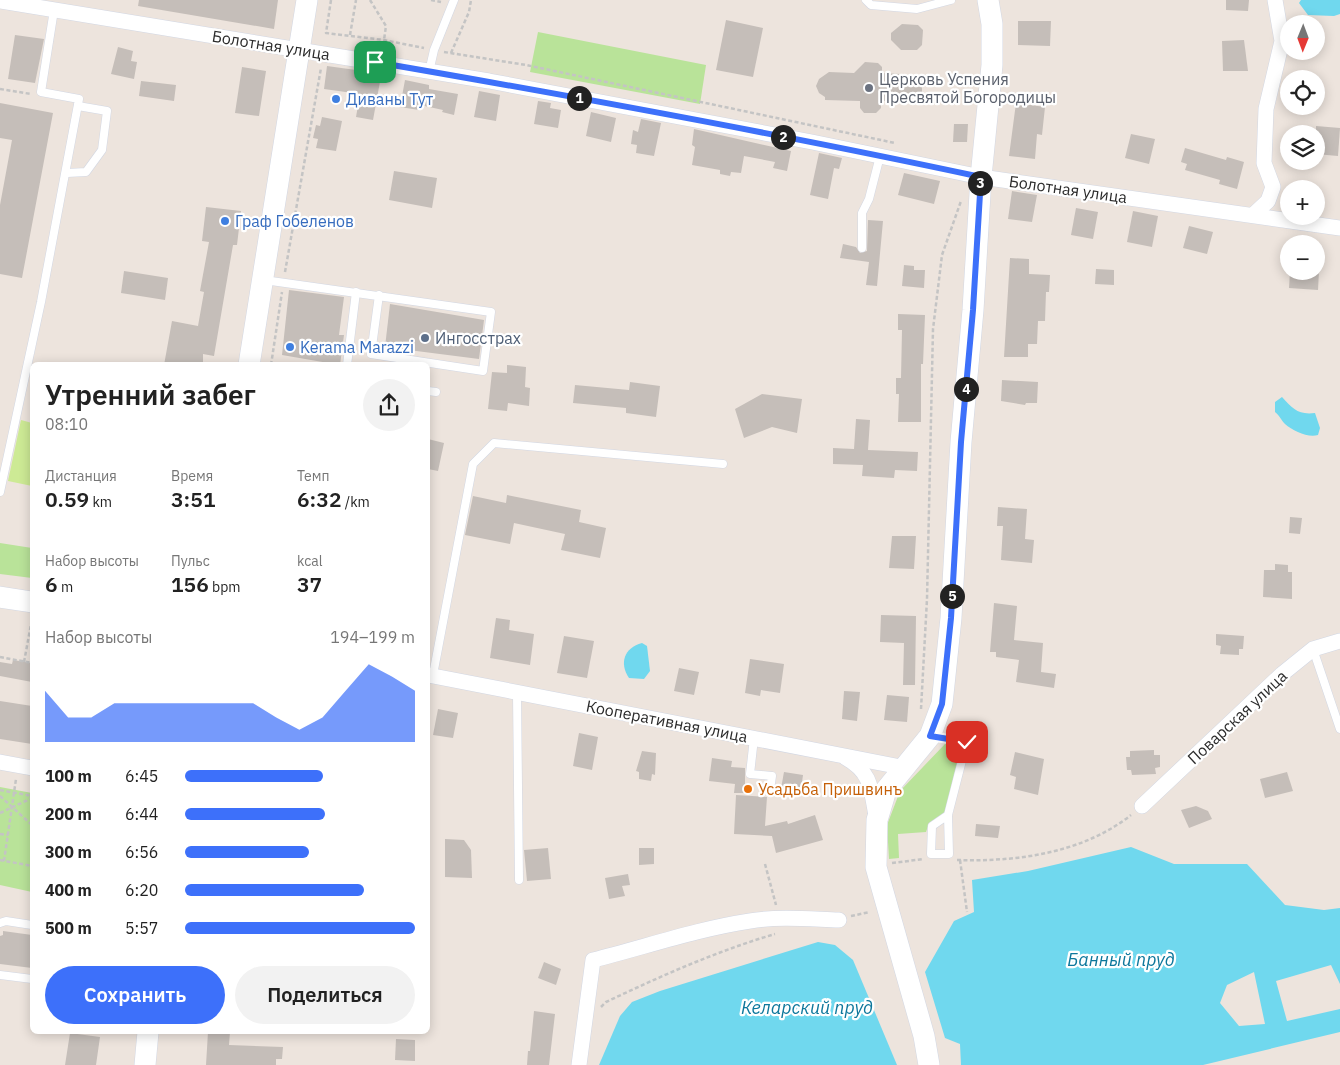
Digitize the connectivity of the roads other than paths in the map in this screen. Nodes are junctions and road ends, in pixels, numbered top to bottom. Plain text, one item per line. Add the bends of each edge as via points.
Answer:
1 (307, 0) edge
2 (454, 0) edge
3 (866, 0) edge
4 (952, 0) edge
5 (988, 0) edge
6 (1275, 0) edge
7 (0, 1) edge
8 (54, 10) junction
9 (299, 50) junction
10 (429, 72) junction
11 (78, 106) junction
12 (880, 156) junction
13 (67, 173) junction
14 (981, 177) junction
15 (1253, 215) junction
16 (1340, 228) edge
17 (862, 248) dead end
18 (274, 281) junction
19 (356, 292) junction
20 (379, 295) junction
21 (250, 362) edge
22 (347, 362) edge
23 (427, 362) edge
24 (430, 362) edge
25 (723, 464) dead end
26 (0, 492) edge
27 (0, 597) edge
28 (30, 602) edge
29 (1340, 641) edge
30 (1313, 649) junction
31 (430, 675) edge
32 (517, 692) junction
33 (1340, 729) edge
34 (930, 736) junction
35 (754, 738) junction
36 (839, 754) junction
37 (0, 762) edge
38 (26, 767) edge
39 (906, 768) junction
40 (770, 790) dead end
41 (1142, 806) road end
42 (948, 816) junction
43 (877, 820) junction
44 (519, 880) dead end
45 (839, 920) road end
46 (0, 923) edge
47 (30, 925) edge
48 (0, 975) edge
49 (30, 979) edge
50 (148, 1034) edge
51 (145, 1065) edge
52 (579, 1065) edge
53 (929, 1065) edge

1 - 9 street
2 - 10 lane
3 - 4 lane via 871,5 918,9
5 - 14 street via 992,24 992,65
6 - 15 street via 1282,41 1266,110 1264,163 1273,187 1268,201
7 - 8 street, Болотная улица
8 - 9 street, Болотная улица
8 - 11 lane via 41,92 79,99
9 - 10 street, Болотная улица
9 - 18 street
10 - 12 street, Болотная улица
11 - 13 lane
11 - 13 lane via 107,111 102,150 86,172
12 - 14 street, Болотная улица
12 - 17 lane via 862,213
13 - 26 lane
14 - 15 street, Болотная улица
14 - 34 street via 951,618 942,704
15 - 16 street, Болотная улица
18 - 19 lane
18 - 21 street
19 - 20 lane
19 - 22 lane
20 - 23 lane via 371,354
20 - 24 lane via 491,312 483,370
25 - 31 lane via 494,443 473,464
27 - 28 street
29 - 30 street, Поварская улица
30 - 33 lane
30 - 41 street, Поварская улица via 1282,674
31 - 32 street, Кооперативная улица
32 - 35 street, Кооперативная улица
32 - 44 lane
34 - 39 street
34 - 42 lane via 967,742
35 - 36 street, Кооперативная улица
35 - 40 lane via 750,774 772,776
36 - 39 street, Кооперативная улица
36 - 43 street via 862,769 871,785
37 - 38 street
39 - 43 street via 886,790
42 - 42 lane via 949,854 932,854 932,826
43 - 53 street via 876,867 924,1036
45 - 52 street via 752,921 717,927 593,960
46 - 47 lane
48 - 49 lane
50 - 51 street

